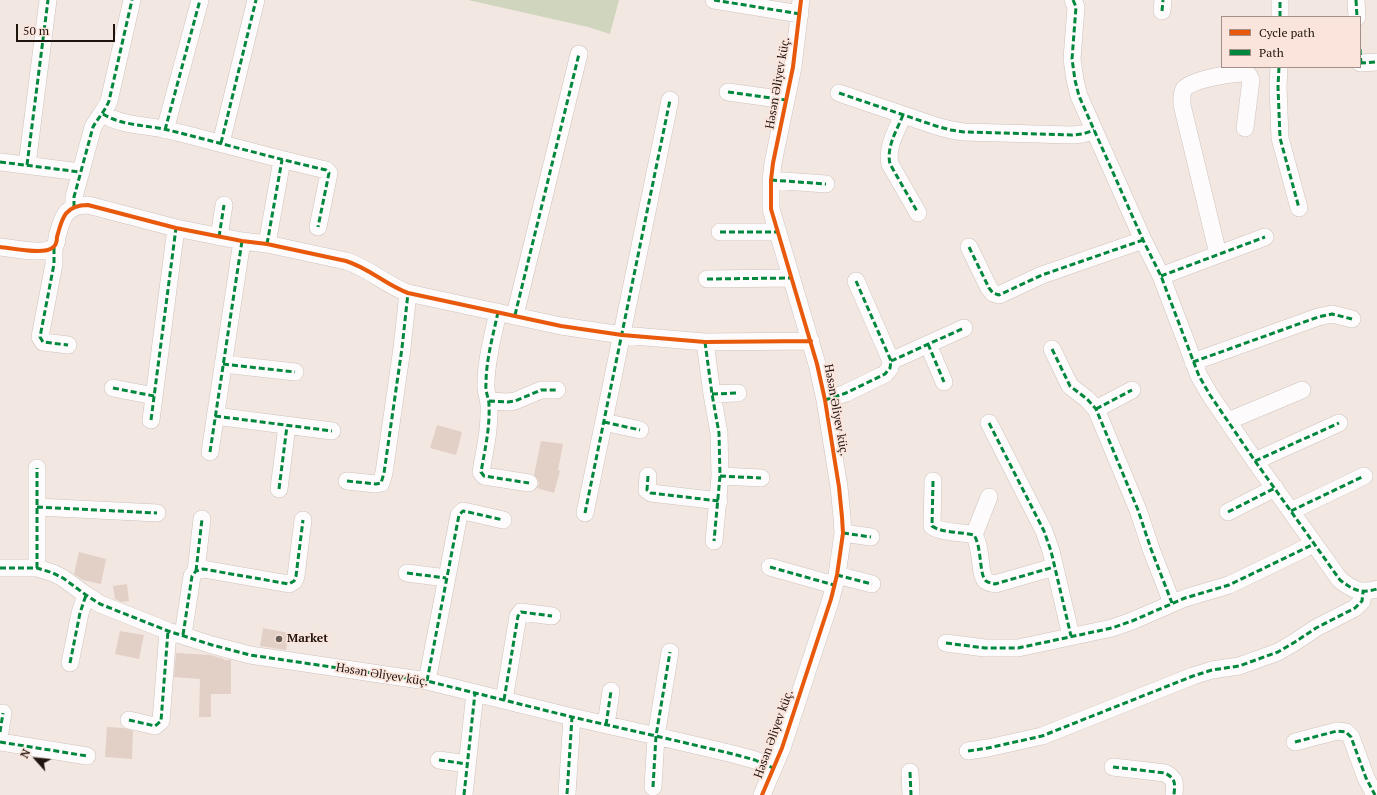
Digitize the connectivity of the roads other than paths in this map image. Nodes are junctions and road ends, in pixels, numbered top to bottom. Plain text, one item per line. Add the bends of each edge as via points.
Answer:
1 (48, 0) edge
2 (132, 0) edge
3 (200, 0) edge
4 (256, 0) edge
5 (714, 0) edge
6 (1073, 0) edge
7 (1280, 0) edge
8 (1356, 0) edge
9 (800, 7) edge
10 (1280, 16) edge
11 (1358, 16) edge
12 (579, 54) dead end
13 (1279, 68) edge
14 (728, 92) dead end
15 (839, 93) dead end
16 (670, 100) dead end
17 (786, 100) junction
18 (103, 114) junction
19 (903, 114) junction
20 (1245, 128) dead end
21 (166, 130) junction
22 (1094, 130) junction
23 (221, 143) junction
24 (282, 160) junction
25 (0, 162) edge
26 (27, 165) junction
27 (80, 172) junction
28 (771, 180) junction
29 (826, 184) dead end
30 (224, 205) dead end
31 (74, 207) junction
32 (1299, 208) dead end
33 (918, 214) dead end
34 (318, 227) dead end
35 (176, 228) junction
36 (720, 232) dead end
37 (778, 232) junction
38 (219, 237) junction
39 (1265, 237) dead end
40 (1143, 240) junction
41 (242, 241) junction
42 (267, 244) junction
43 (0, 247) edge
44 (969, 247) dead end
45 (54, 248) junction
46 (1218, 254) junction
47 (1161, 276) junction
48 (791, 278) junction
49 (707, 279) dead end
50 (856, 281) dead end
51 (408, 293) junction
52 (498, 312) junction
53 (515, 315) junction
54 (1352, 319) dead end
55 (964, 328) dead end
56 (622, 335) junction
57 (811, 340) junction
58 (705, 342) junction
59 (928, 344) junction
60 (68, 345) dead end
61 (1052, 349) dead end
62 (891, 361) junction
63 (1193, 362) junction
64 (223, 364) junction
65 (295, 372) dead end
66 (944, 382) dead end
67 (113, 388) dead end
68 (557, 390) dead end
69 (1132, 390) dead end
70 (1302, 390) dead end
71 (712, 394) junction
72 (738, 394) dead end
73 (154, 396) junction
74 (825, 400) junction
75 (489, 402) junction
76 (1096, 409) junction
77 (215, 416) junction
78 (151, 420) dead end
79 (1228, 421) junction
80 (604, 422) junction
81 (989, 423) dead end
82 (1339, 423) dead end
83 (287, 426) junction
84 (640, 430) dead end
85 (332, 432) dead end
86 (210, 452) dead end
87 (1255, 460) junction
88 (37, 468) dead end
89 (648, 476) dead end
90 (720, 476) junction
91 (1364, 476) dead end
92 (761, 478) dead end
93 (347, 481) dead end
94 (933, 482) dead end
95 (529, 483) dead end
96 (1275, 488) junction
97 (279, 489) dead end
98 (989, 497) dead end
99 (719, 501) junction
100 (37, 507) junction
101 (1291, 510) junction
102 (1228, 512) dead end
103 (156, 513) dead end
104 (585, 513) dead end
105 (202, 519) dead end
106 (303, 520) dead end
107 (503, 520) dead end
108 (843, 533) junction
109 (974, 535) junction
110 (871, 537) dead end
111 (714, 541) dead end
112 (1314, 544) junction
113 (770, 567) dead end
114 (1054, 567) junction
115 (0, 568) edge
116 (37, 568) junction
117 (196, 570) junction
118 (408, 573) dead end
119 (446, 578) junction
120 (836, 580) junction
121 (872, 584) dead end
122 (1370, 591) edge
123 (86, 595) junction
124 (1172, 603) junction
125 (552, 616) dead end
126 (176, 633) junction
127 (1071, 636) junction
128 (946, 643) dead end
129 (670, 652) dead end
130 (70, 663) dead end
131 (427, 682) junction
132 (611, 691) dead end
133 (475, 693) junction
134 (504, 700) junction
135 (3, 713) dead end
136 (572, 717) junction
137 (129, 720) dead end
138 (606, 725) junction
139 (0, 732) edge
140 (656, 736) junction
141 (0, 742) edge
142 (1295, 742) dead end
143 (968, 751) dead end
144 (87, 756) dead end
145 (440, 760) dead end
146 (467, 764) junction
147 (1113, 767) dead end
148 (773, 768) junction
149 (910, 772) dead end
150 (653, 787) dead end
151 (567, 794) edge
152 (464, 795) edge
153 (762, 795) edge
154 (911, 795) edge
155 (1174, 795) edge
156 (1375, 795) edge

1 - 26 street
2 - 18 street via 109,101
3 - 21 street
4 - 23 street
5 - 9 street
6 - 22 street via 1076,7 1072,59 1075,80
7 - 10 street
8 - 11 street
9 - 17 street, Həsən Əliyev küç.
12 - 53 street
13 - 32 street via 1280,138
14 - 17 street
15 - 19 street
16 - 56 street
17 - 28 street, Həsən Əliyev küç.
18 - 21 street via 117,120
18 - 27 street via 93,127
19 - 22 street via 936,126 964,132 1072,136
19 - 33 street via 889,147 888,156
20 - 46 street via 1251,80 1246,73 1217,75 1184,90 1181,96 1182,105
21 - 23 street
22 - 40 street
23 - 24 street
24 - 34 street via 326,170 329,173
24 - 42 street
25 - 26 street
26 - 27 street
27 - 31 street
28 - 29 street
28 - 37 street, Həsən Əliyev küç. via 771,209
30 - 38 street
31 - 35 street via 88,205
31 - 45 street via 62,220
35 - 38 street
35 - 73 street
36 - 37 street
37 - 48 street, Həsən Əliyev küç.
38 - 41 street
39 - 46 street
40 - 44 street via 1042,276 999,295 989,288
40 - 47 street
41 - 42 street
41 - 64 street
42 - 51 street via 356,264
43 - 45 street via 38,251
45 - 60 street via 54,264 40,337 43,342
46 - 47 street
47 - 63 street
48 - 49 street
48 - 57 street, Həsən Əliyev küç.
50 - 62 street
51 - 52 street
51 - 93 street via 381,483
52 - 53 street
52 - 75 street via 486,384
53 - 56 street via 576,329
54 - 63 street via 1332,314 1318,317
55 - 59 street
56 - 58 street
56 - 80 street
57 - 58 street
57 - 74 street, Həsən Əliyev küç.
58 - 71 street
59 - 62 street
59 - 66 street
61 - 76 street via 1070,386
62 - 74 street via 890,368 885,374
63 - 79 street
64 - 65 street
64 - 77 street
67 - 73 street
68 - 75 street via 541,390 515,401
69 - 76 street
70 - 79 street
71 - 72 street
71 - 90 street via 719,433
73 - 78 street
74 - 108 street, Həsən Əliyev küç. via 839,487
75 - 95 street via 489,432 481,472 484,476
76 - 124 street via 1138,510
77 - 83 street
77 - 86 street
79 - 87 street
80 - 84 street
80 - 104 street
81 - 114 street via 1044,531
82 - 87 street
83 - 85 street
83 - 97 street
87 - 96 street
88 - 100 street
89 - 99 street via 647,490 651,493
90 - 92 street
90 - 99 street
91 - 101 street
94 - 109 street via 932,526 936,530
96 - 101 street
96 - 102 street
98 - 109 street
99 - 111 street
100 - 103 street
100 - 116 street
101 - 112 street
105 - 117 street
106 - 117 street via 296,576 289,584
107 - 119 street via 462,511
108 - 110 street
108 - 120 street, Həsən Əliyev küç.
109 - 114 street via 978,541 983,577 987,582 995,584
112 - 122 street via 1340,580 1350,588
112 - 124 street via 1229,585
113 - 120 street
114 - 127 street
115 - 116 street, Həsən Əliyev küç.
116 - 123 street, Həsən Əliyev küç. via 63,578
117 - 126 street
118 - 119 street
119 - 131 street
120 - 121 street
120 - 148 street, Həsən Əliyev küç. via 782,748
122 - 143 street via 1355,608 1320,625 1278,652 1258,660 1193,676 1042,736
123 - 126 street, Həsən Əliyev küç. via 100,604
123 - 130 street
124 - 127 street via 1112,628
125 - 134 street via 522,612 518,616
126 - 131 street, Həsən Əliyev küç. via 250,655
126 - 137 street via 161,721 155,726
127 - 128 street via 1018,648 985,648
129 - 140 street
131 - 133 street, Həsən Əliyev küç.
132 - 138 street
133 - 134 street, Həsən Əliyev küç.
133 - 146 street
134 - 136 street, Həsən Əliyev küç.
135 - 139 street
136 - 138 street, Həsən Əliyev küç.
136 - 151 street
138 - 140 street, Həsən Əliyev küç.
140 - 148 street, Həsən Əliyev küç. via 755,760
140 - 150 street
141 - 144 street
142 - 156 street via 1337,731 1346,732 1351,737
145 - 146 street
146 - 152 street
147 - 155 street via 1172,776 1175,782
148 - 153 street, Həsən Əliyev küç.
149 - 154 street

